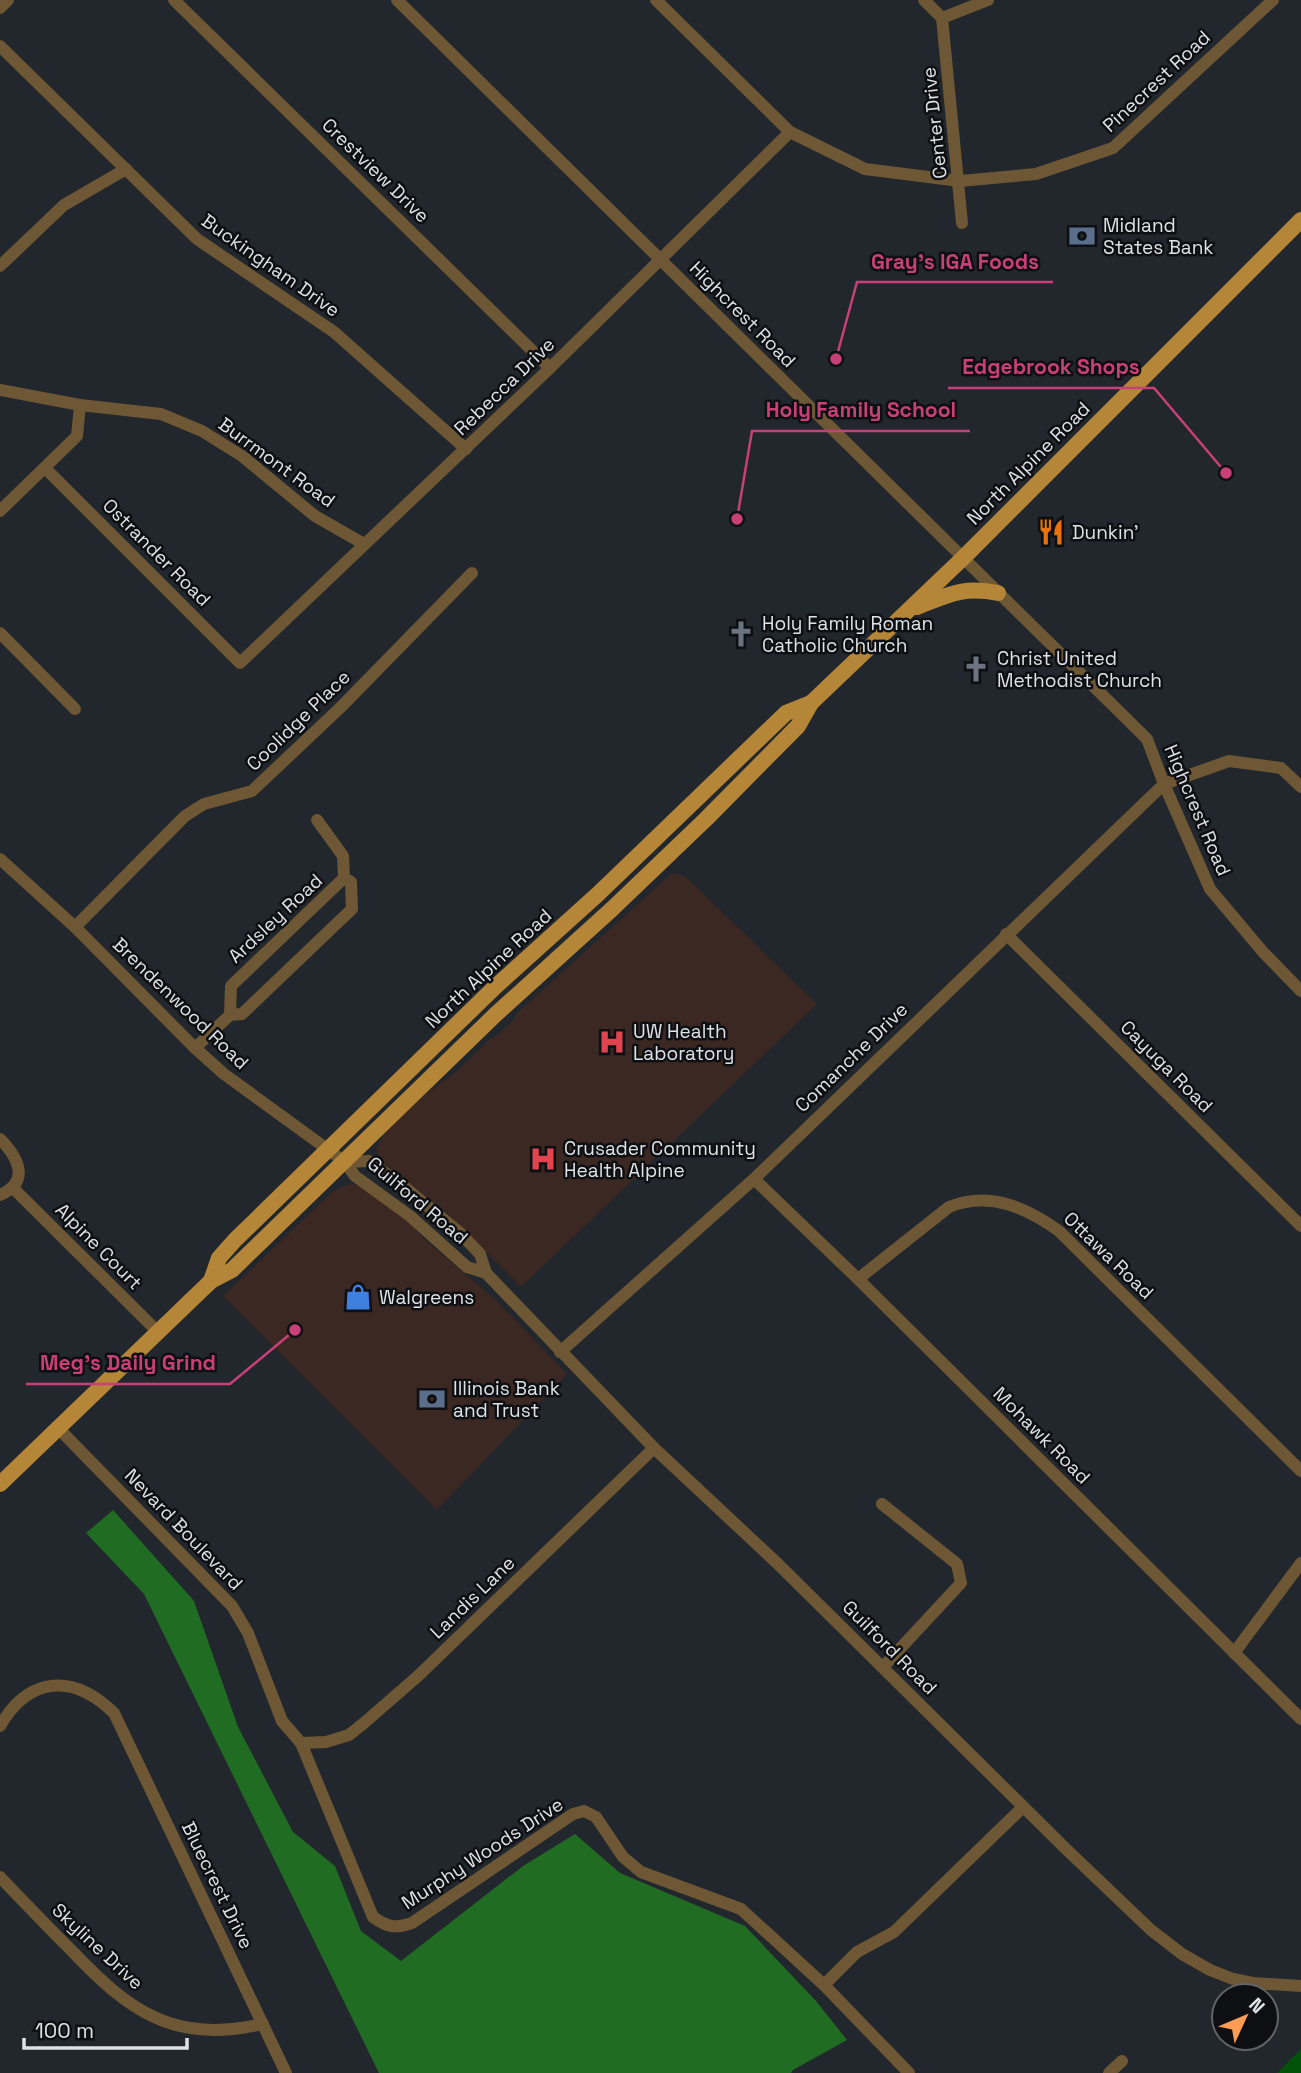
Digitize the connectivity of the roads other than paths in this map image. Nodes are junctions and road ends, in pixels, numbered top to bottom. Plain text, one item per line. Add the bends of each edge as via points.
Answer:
1 (8, 0) edge
2 (174, 0) edge
3 (397, 0) edge
4 (656, 0) edge
5 (923, 0) edge
6 (988, 0) edge
7 (1273, 0) edge
8 (0, 8) edge
9 (942, 18) junction
10 (0, 46) edge
11 (790, 132) junction
12 (126, 169) junction
13 (960, 181) junction
14 (1301, 220) edge
15 (962, 223) dead end
16 (661, 260) junction
17 (0, 266) edge
18 (550, 368) junction
19 (0, 390) edge
20 (79, 405) junction
21 (466, 449) junction
22 (45, 468) junction
23 (0, 511) edge
24 (365, 544) junction
25 (962, 559) junction
26 (471, 573) dead end
27 (998, 593) junction
28 (908, 611) junction
29 (0, 633) edge
30 (240, 663) joint
31 (811, 703) junction
32 (75, 709) dead end
33 (1164, 784) junction
34 (1301, 787) edge
35 (317, 820) dead end
36 (0, 859) edge
37 (344, 878) junction
38 (75, 927) junction
39 (1006, 934) junction
40 (1301, 990) edge
41 (230, 1016) junction
42 (195, 1048) junction
43 (0, 1139) edge
44 (328, 1150) junction
45 (345, 1162) junction
46 (754, 1179) junction
47 (13, 1188) junction
48 (0, 1195) edge
49 (1301, 1226) edge
50 (486, 1273) junction
51 (858, 1279) junction
52 (211, 1281) junction
53 (158, 1332) junction
54 (560, 1352) junction
55 (58, 1428) junction
56 (654, 1448) junction
57 (1301, 1471) edge
58 (0, 1484) edge
59 (882, 1504) dead end
60 (1301, 1563) edge
61 (1234, 1653) junction
62 (883, 1667) junction
63 (1301, 1719) edge
64 (0, 1726) edge
65 (301, 1743) junction
66 (1023, 1807) junction
67 (0, 1877) edge
68 (824, 1985) junction
69 (1301, 1986) edge
70 (263, 2024) junction
71 (1122, 2062) dead end
72 (286, 2073) edge
73 (909, 2073) edge
74 (1110, 2073) edge

1 - 8 street
2 - 18 street, Crestview Drive
3 - 16 street, Highcrest Road
4 - 11 street, Pinecrest Road
5 - 9 street
6 - 9 street
7 - 13 street, Pinecrest Road via 1113,148 1035,174
9 - 13 street, Center Drive
10 - 12 street, Buckingham Drive
11 - 13 street, Pinecrest Road via 865,169
11 - 16 street, Rebecca Drive
12 - 17 street via 64,205
12 - 21 street, Buckingham Drive via 197,239 334,332
13 - 15 street, Center Drive
14 - 25 main road, North Alpine Road
16 - 18 street, Rebecca Drive
16 - 25 street, Highcrest Road
18 - 21 street, Rebecca Drive
19 - 20 street, Burrmont Road
20 - 22 street via 77,436
20 - 24 street, Burrmont Road via 161,414 202,431 242,456 315,516
21 - 24 street, Rebecca Drive
22 - 23 street
22 - 30 street, Ostrander Road
24 - 30 street, Rebecca Drive
25 - 27 street, Highcrest Road
25 - 28 main road, North Alpine Road
26 - 38 street, Coolidge Place via 252,791 204,804 185,816
27 - 28 main road via 976,589 954,593
27 - 33 street, Highcrest Road via 1147,739
28 - 31 main road, North Alpine Road
29 - 32 street
31 - 44 main road, North Alpine Road via 786,713
31 - 45 main road, North Alpine Road via 798,726 706,819
33 - 34 street via 1229,761 1281,768
33 - 39 street, Comanche Drive
33 - 40 street, Highcrest Road via 1210,889
35 - 37 street via 343,856
36 - 38 street, Brendenwood Road
37 - 41 street, Ardsley Road via 230,986
37 - 41 street, Ardsley Road via 351,882 352,909 242,1014
38 - 42 street, Brendenwood Road
39 - 46 street, Comanche Drive
39 - 49 street, Cayuga Road
41 - 42 street, Ardsley Road
42 - 44 street, Brendenwood Road
43 - 47 street via 17,1160
44 - 45 street, Brendenwood Road
44 - 52 main road, North Alpine Road via 219,1258
45 - 50 street, Guilford Road via 355,1176 410,1216 467,1268
45 - 50 street, Guilford Road via 369,1161 403,1186 480,1254
45 - 52 main road, North Alpine Road via 232,1270
46 - 51 street, Mohawk Road
46 - 54 street, Comanche Drive
47 - 48 street
47 - 53 street, Alpine Court
50 - 54 street, Guilford Road
51 - 57 street, Ottawa Road via 949,1207 992,1200 1022,1209 1059,1231
51 - 61 street, Mohawk Road
52 - 53 main road, North Alpine Road
53 - 55 main road, North Alpine Road
54 - 56 street, Guilford Road
55 - 58 main road, North Alpine Road
55 - 65 street, Nevard Boulevard via 232,1606 248,1633 282,1721
56 - 62 street, Guilford Road
56 - 65 street, Landis Lane via 364,1723 349,1735
59 - 62 street via 957,1564 961,1583
60 - 61 street
61 - 63 street, Mohawk Road
62 - 66 street, Guilford Road
64 - 70 street, Bluecrest Drive via 18,1701 47,1686 83,1690 114,1713
65 - 68 street, Murphy Woods Drive via 373,1917 387,1927 412,1923 584,1811 596,1817 623,1857 641,1872 741,1909
66 - 68 street via 894,1932 857,1952
66 - 69 street, Guilford Road via 1182,1955 1233,1979
67 - 70 street, Skyline Drive via 111,1991 141,2011 211,2031
68 - 73 street, Murphy Woods Drive
70 - 72 street, Bluecrest Drive
71 - 74 street

